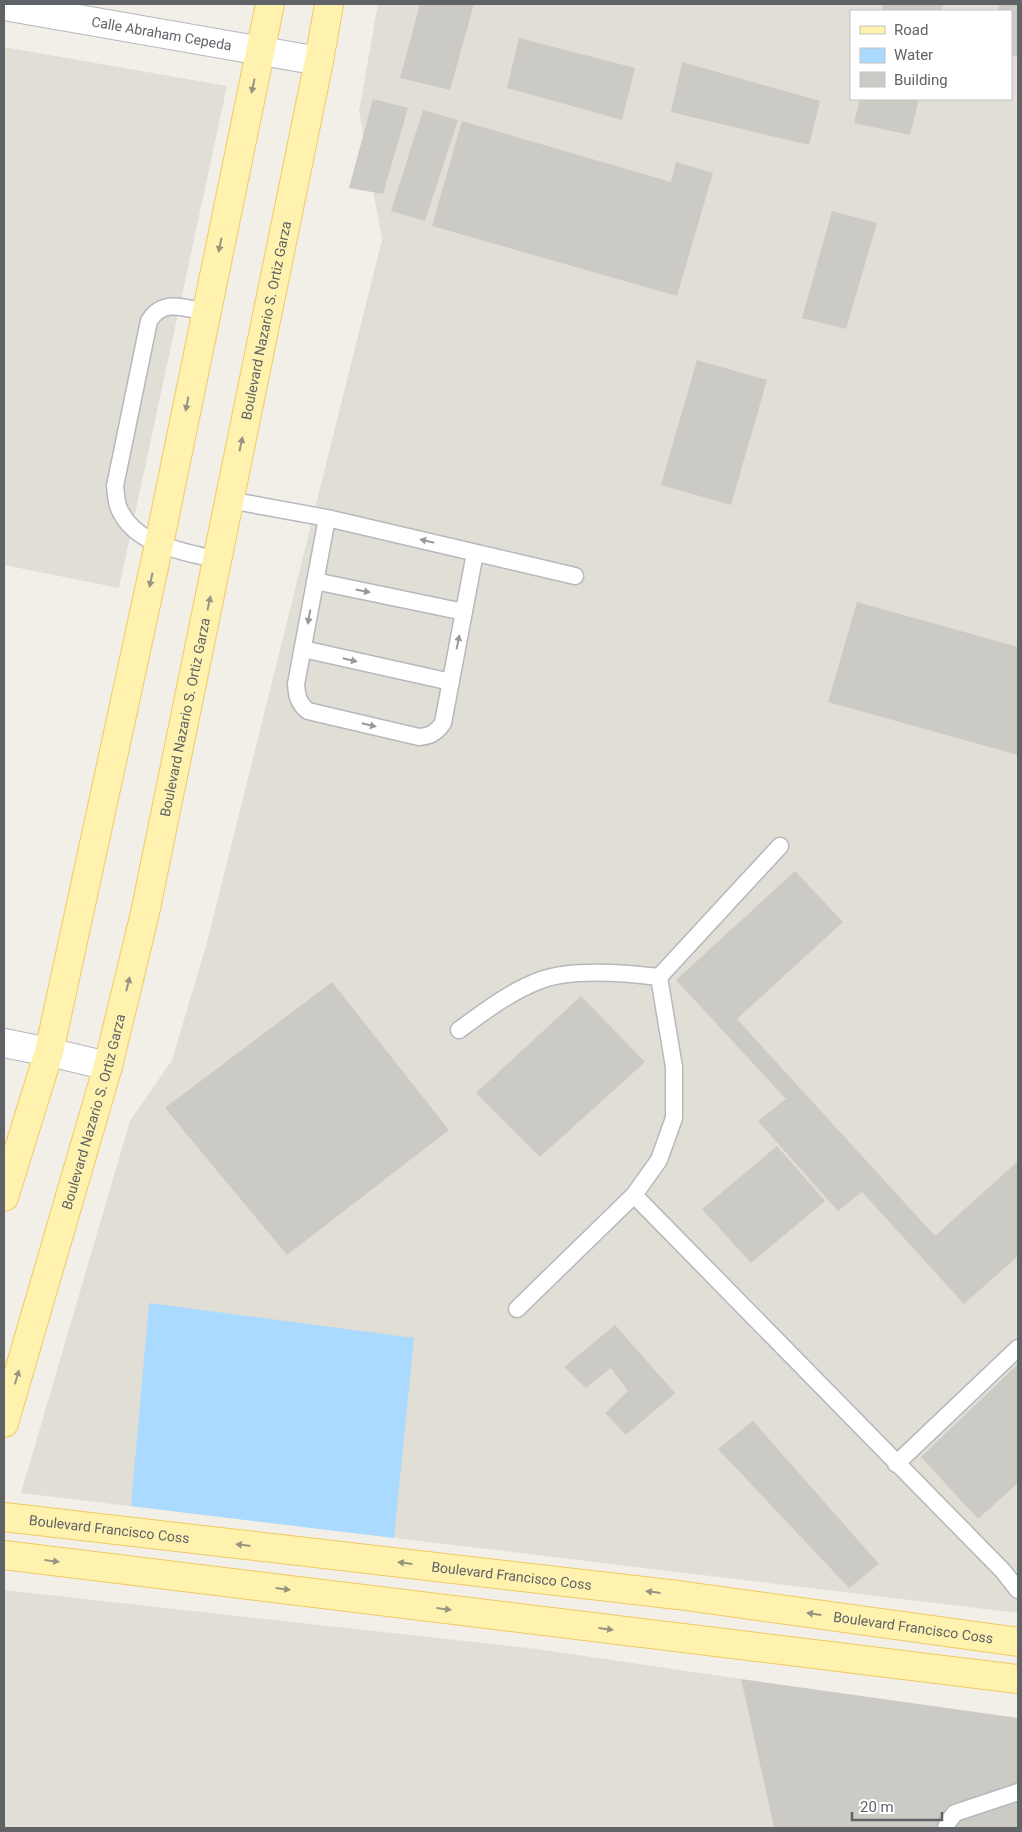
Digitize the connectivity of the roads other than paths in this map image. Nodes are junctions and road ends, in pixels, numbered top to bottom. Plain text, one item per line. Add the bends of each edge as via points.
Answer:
1 (270, 4) edge
2 (329, 4) edge
3 (4, 6) edge
4 (261, 49) junction
5 (319, 61) junction
6 (206, 312) junction
7 (229, 500) junction
8 (327, 518) junction
9 (159, 544) junction
10 (475, 553) junction
11 (217, 560) junction
12 (575, 576) dead end
13 (315, 582) junction
14 (464, 612) junction
15 (303, 649) junction
16 (450, 682) junction
17 (780, 846) dead end
18 (659, 977) junction
19 (459, 1030) dead end
20 (4, 1043) edge
21 (50, 1052) junction
22 (108, 1066) junction
23 (634, 1195) junction
24 (4, 1197) edge
25 (517, 1309) dead end
26 (1018, 1348) edge
27 (4, 1423) edge
28 (896, 1464) junction
29 (4, 1517) edge
30 (4, 1556) edge
31 (1018, 1590) edge
32 (1018, 1642) edge
33 (1018, 1679) edge
34 (1018, 1792) edge
35 (946, 1828) edge

1 - 4 main road
2 - 5 main road, Boulevard Nazario S. Ortiz Garza
3 - 4 street, Calle Abraham Cepeda
4 - 5 street, Calle Abraham Cepeda
4 -> 6 main road
7 -> 5 main road, Boulevard Nazario S. Ortiz Garza
6 -> 9 main road
6 - 9 lane via 162,307 149,321 115,486 118,505 126,521 137,534
7 - 8 lane
7 - 11 main road, Boulevard Nazario S. Ortiz Garza
10 -> 8 lane
8 - 13 lane
9 - 11 lane
9 -> 21 main road
10 - 12 lane
10 - 14 lane
22 -> 11 main road, Boulevard Nazario S. Ortiz Garza via 145,913
13 -> 14 lane
13 -> 15 lane
16 -> 14 lane
15 -> 16 lane
15 -> 16 lane via 296,684 300,705 308,711 418,737 430,736 443,723
17 - 18 lane
18 - 19 lane via 624,972 570,974 542,979 508,996
18 - 23 lane via 674,1067 674,1118 659,1160
20 - 21 street
21 - 22 street
21 - 24 main road
27 -> 22 main road, Boulevard Nazario S. Ortiz Garza
23 - 25 lane
23 - 28 lane
26 - 28 lane
28 - 31 lane
32 -> 29 main road, Boulevard Francisco Coss via 678,1595
30 -> 33 main road
34 - 35 lane via 955,1813

